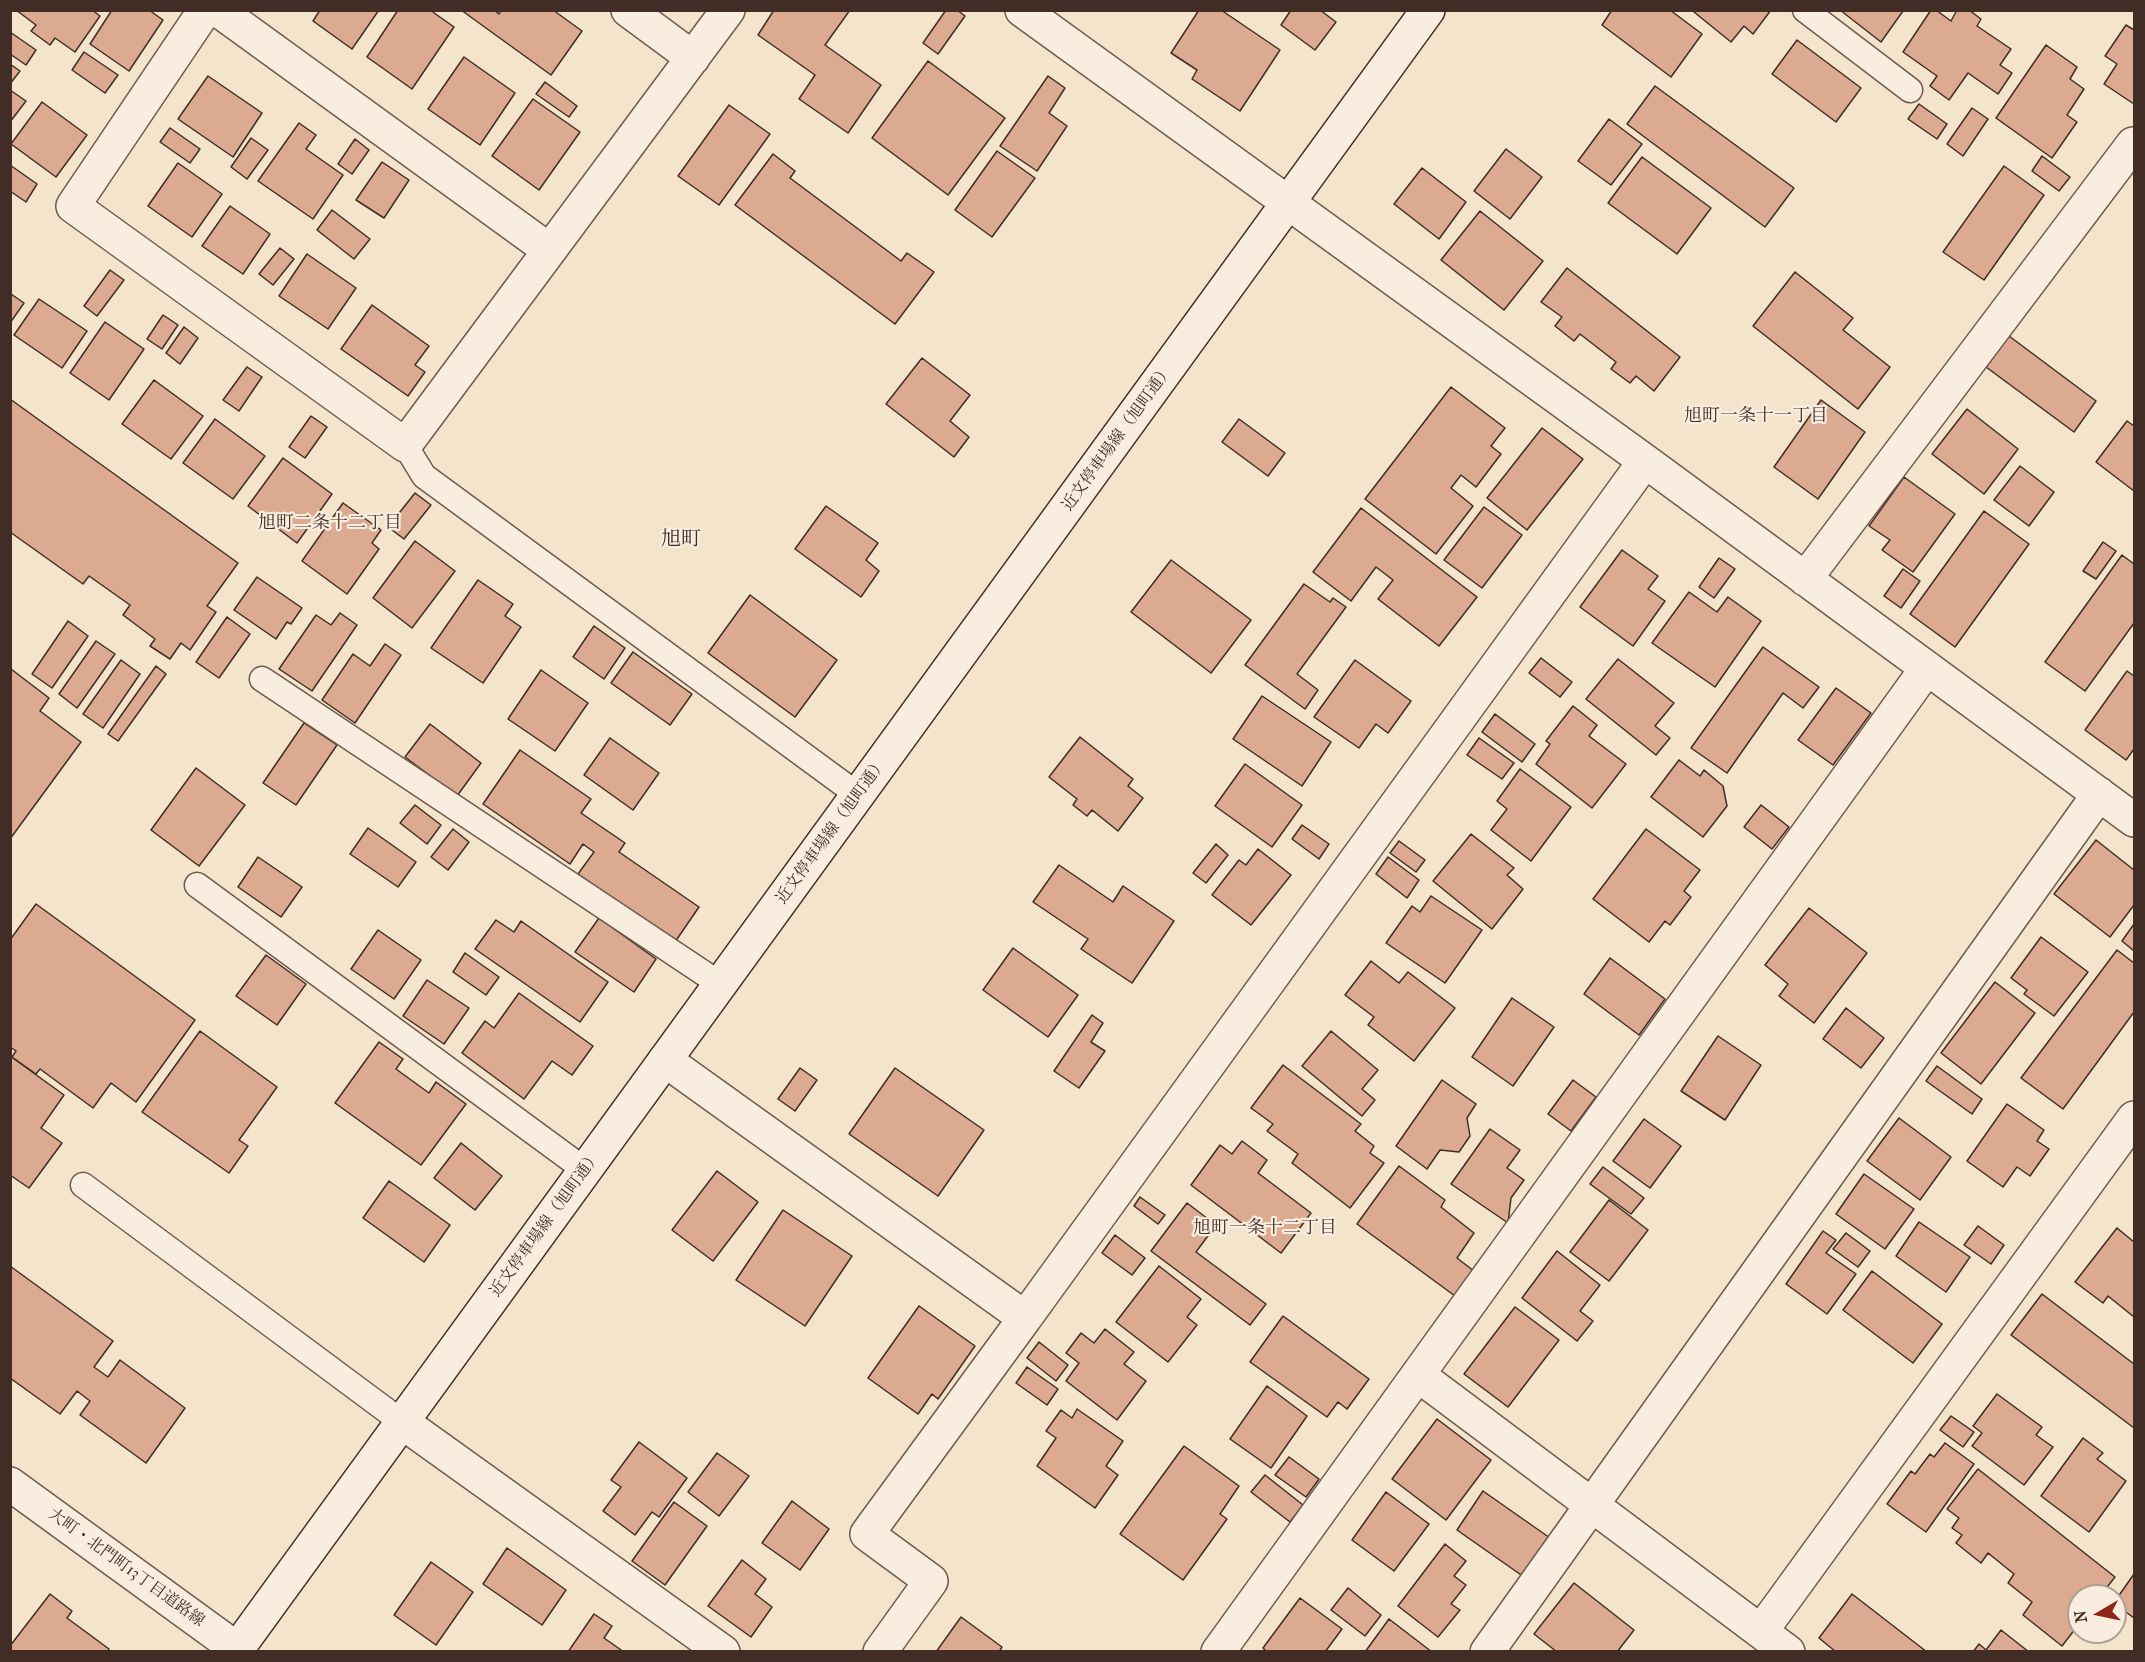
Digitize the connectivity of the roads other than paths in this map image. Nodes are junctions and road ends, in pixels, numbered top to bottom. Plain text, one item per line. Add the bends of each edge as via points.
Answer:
1 (205, 10) edge
2 (218, 10) edge
3 (628, 10) edge
4 (728, 10) edge
5 (1022, 10) edge
6 (1428, 10) edge
7 (1805, 10) edge
8 (693, 58) junction
9 (1910, 90) dead end
10 (2133, 144) dead end
11 (1288, 204) junction
12 (549, 250) junction
13 (405, 445) junction
14 (1645, 461) junction
15 (1805, 579) junction
16 (1927, 668) junction
17 (262, 679) dead end
18 (2099, 794) junction
19 (858, 795) junction
20 (2134, 820) edge
21 (197, 885) dead end
22 (720, 984) junction
23 (665, 1060) junction
24 (2134, 1118) edge
25 (585, 1170) junction
26 (83, 1185) dead end
27 (1025, 1318) junction
28 (1418, 1375) junction
29 (402, 1422) junction
30 (10, 1484) edge
31 (1591, 1504) junction
32 (1762, 1630) junction
33 (238, 1651) edge
34 (723, 1652) edge
35 (880, 1652) edge
36 (1218, 1652) edge
37 (1487, 1652) edge
38 (1788, 1652) edge

1 - 13 street via 73,206
2 - 12 street
3 - 8 street
4 - 8 street
5 - 11 street
6 - 11 street, 近文停車場線（旭町通）
7 - 9 lane
8 - 12 street
10 - 15 street
11 - 14 street
11 - 19 street, 近文停車場線（旭町通）
12 - 13 street
13 - 19 lane via 424,476
14 - 15 street
14 - 27 street
15 - 16 street
16 - 18 street
16 - 28 street
17 - 22 lane
18 - 20 street
18 - 31 street
19 - 22 street, 近文停車場線（旭町通）
21 - 25 lane
22 - 23 street, 近文停車場線（旭町通）
23 - 25 street, 近文停車場線（旭町通）
23 - 27 street
24 - 32 street
25 - 29 street, 近文停車場線（旭町通）
26 - 29 lane
27 - 35 street via 867,1534 931,1581
28 - 31 street
28 - 36 street
29 - 33 street, 近文停車場線（旭町通）
29 - 34 street
30 - 33 street, 大町・北門町13丁目道路線
31 - 32 street
31 - 37 street
32 - 38 street

